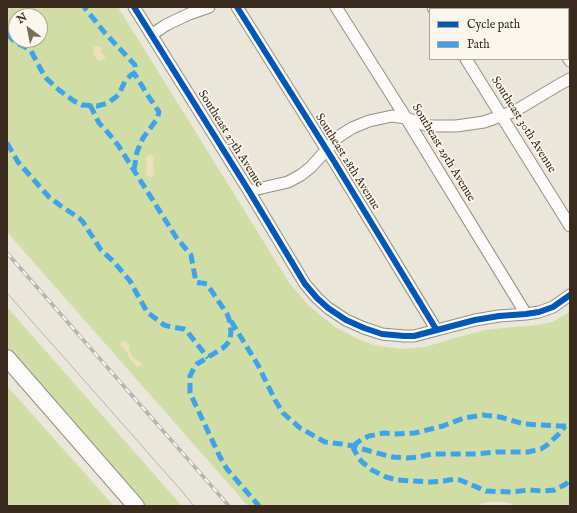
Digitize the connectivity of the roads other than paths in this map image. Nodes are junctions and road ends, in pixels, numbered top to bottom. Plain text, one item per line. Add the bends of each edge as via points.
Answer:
1 (134, 7) edge
2 (209, 7) edge
3 (238, 7) edge
4 (336, 7) edge
5 (151, 35) junction
6 (467, 60) edge
7 (570, 80) edge
8 (502, 116) junction
9 (406, 118) junction
10 (326, 150) junction
11 (249, 190) junction
12 (570, 226) edge
13 (570, 296) edge
14 (526, 314) junction
15 (436, 329) junction
16 (7, 358) edge
17 (7, 373) edge
18 (124, 506) edge
19 (136, 506) edge

1 - 5 street, Southeast 27th Avenue
2 - 5 street via 166,25
3 - 10 street, Southeast 28th Avenue
4 - 9 street, Southeast 29th Avenue
5 - 11 street, Southeast 27th Avenue
6 - 8 street, Southeast 30th Avenue
7 - 8 street
8 - 9 street via 472,124 442,126 428,126
8 - 12 street, Southeast 30th Avenue
9 - 10 street via 392,116 369,121 338,137
9 - 14 street, Southeast 29th Avenue
10 - 11 street via 311,167 288,182
10 - 15 street, Southeast 28th Avenue
11 - 15 street, Southeast 27th Avenue via 305,284 328,308 346,320 382,334 414,336
13 - 14 street, Southeast 27th Avenue via 553,307
14 - 15 street, Southeast 27th Avenue via 499,316
16 - 19 highway
17 - 18 highway

